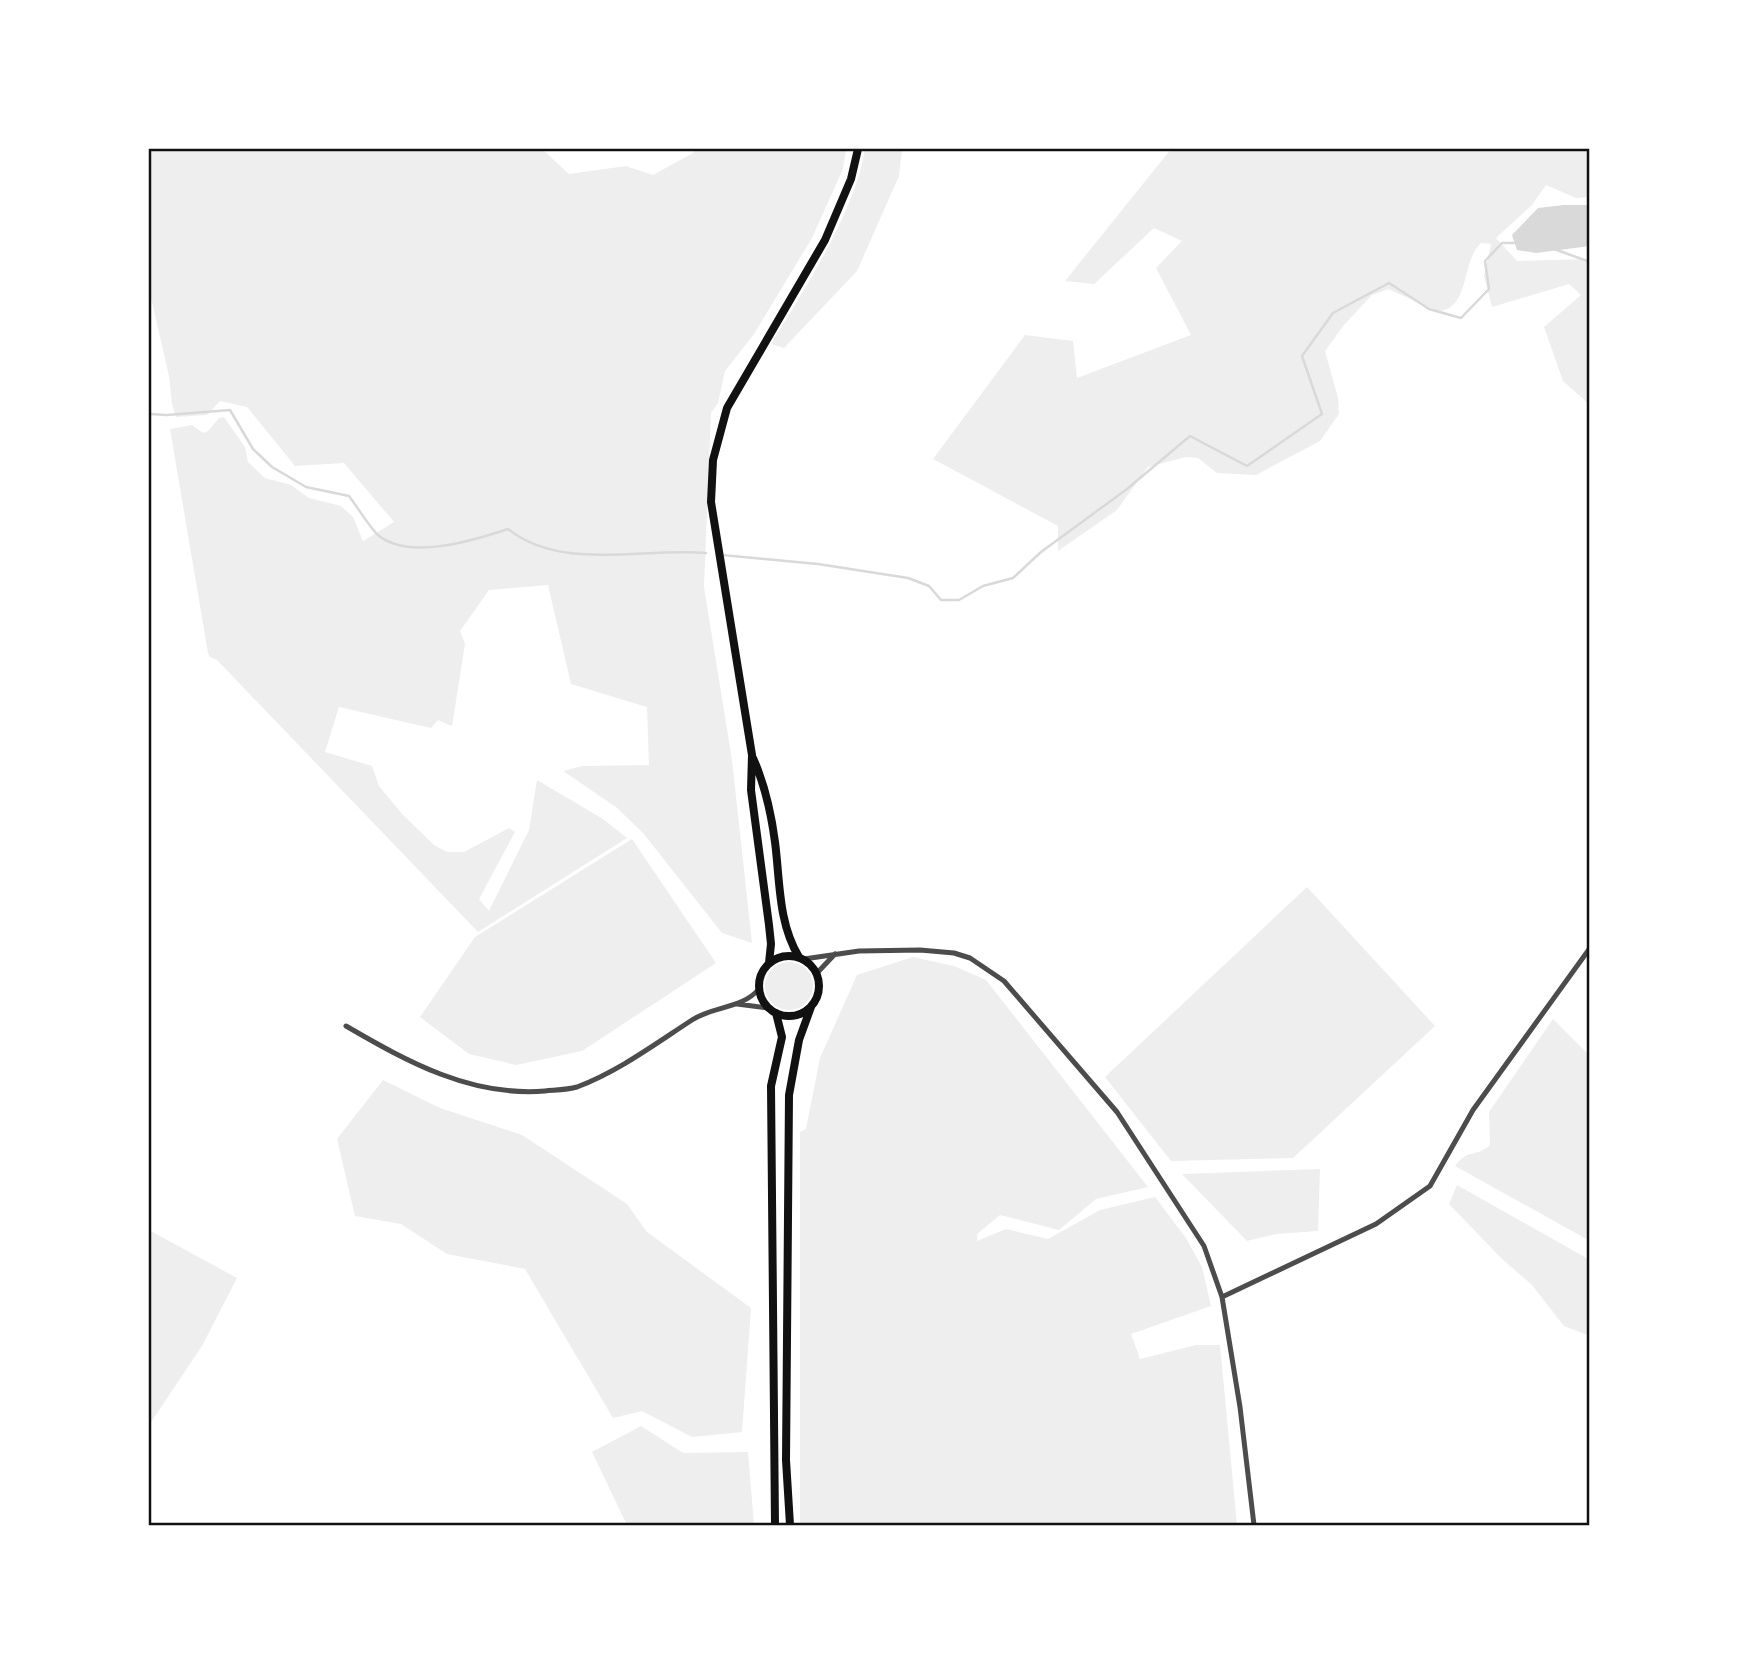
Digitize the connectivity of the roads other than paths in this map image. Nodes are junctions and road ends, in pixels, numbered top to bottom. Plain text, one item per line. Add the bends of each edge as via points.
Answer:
1 (858, 149) edge
2 (752, 755) junction
3 (1590, 948) edge
4 (835, 954) junction
5 (802, 958) junction
6 (769, 963) junction
7 (817, 973) junction
8 (759, 989) junction
9 (737, 1004) junction
10 (811, 1007) junction
11 (772, 1011) junction
12 (345, 1026) dead end
13 (1222, 1297) junction
14 (775, 1525) edge
15 (790, 1525) edge
16 (1254, 1525) edge

1 - 2 main road via 851,179 825,240 727,408 713,460 711,502
2 - 5 main road via 765,786 786,931
2 - 6 main road via 751,790 770,935
3 - 13 street via 1473,1110 1430,1186 1376,1224
4 - 5 street
4 - 7 street
4 - 13 street via 954,953 984,965 1004,981 1117,1112 1204,1246
5 - 6 main road via 783,956
5 - 7 main road
6 - 8 main road
7 - 10 main road via 819,991
8 - 9 street
8 - 11 main road
9 - 11 street
9 - 12 street via 698,1016 618,1069 574,1088 521,1093 466,1084 389,1051
10 - 11 main road via 794,1016
10 - 15 main road via 799,1040 789,1095 786,1460
11 - 14 main road via 782,1037 771,1086
13 - 16 street

